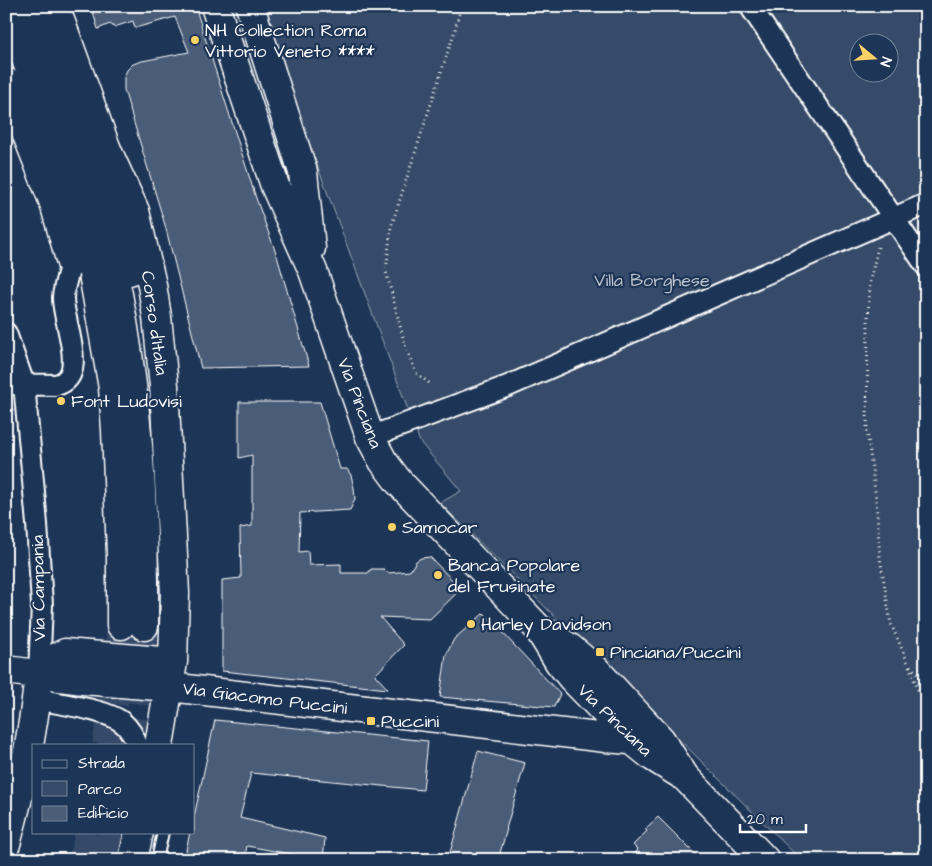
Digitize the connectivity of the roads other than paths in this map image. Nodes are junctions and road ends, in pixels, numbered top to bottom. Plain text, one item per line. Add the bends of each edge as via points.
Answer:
1 (29, 6) edge
2 (55, 6) edge
3 (215, 6) edge
4 (250, 6) edge
5 (750, 6) edge
6 (6, 12) edge
7 (6, 82) edge
8 (33, 82) junction
9 (107, 150) junction
10 (54, 203) junction
11 (924, 205) edge
12 (894, 218) junction
13 (71, 263) junction
14 (926, 266) edge
15 (313, 271) junction
16 (6, 332) edge
17 (15, 384) edge
18 (133, 385) junction
19 (370, 437) junction
20 (118, 474) junction
21 (538, 628) junction
22 (6, 670) edge
23 (172, 674) junction
24 (38, 686) junction
25 (661, 740) junction
26 (633, 741) junction
27 (136, 744) edge
28 (159, 744) edge
29 (685, 777) junction
30 (139, 834) edge
31 (162, 834) edge
32 (6, 844) edge
33 (133, 860) edge
34 (156, 860) edge
35 (765, 860) edge

1 - 18 main road, Corso d'Italia via 95,198 115,278
2 - 9 main road, Corso d'Italia
3 - 15 main road, Via Pinciana via 275,186
4 - 15 main road, Via Pinciana via 303,172
5 - 12 street
6 - 8 main road, Corso d'Italia
7 - 10 main road
8 - 10 main road
8 - 20 main road, Corso d'Italia via 65,169 92,268 113,388
9 - 18 main road via 128,261 134,337
9 - 23 main road, Corso d'Italia via 135,211 157,317 175,593
10 - 13 main road
11 - 12 street
12 - 14 street
12 - 19 street via 508,386
13 - 17 street via 63,296 73,370 69,378 60,384
13 - 20 main road
15 - 19 main road, Via Pinciana
16 - 17 street, Via Campania
17 - 24 street, Via Campania via 37,524 42,605
18 - 20 main road, Corso d'Italia via 143,535 133,626 121,554
19 - 21 main road, Via Pinciana via 398,481
21 - 25 main road, Via Pinciana via 582,658
21 - 26 main road, Via Pinciana via 568,674
22 - 24 main road, Via Giacomo Puccini
23 - 24 main road, Via Giacomo Puccini
23 - 26 main road, Via Giacomo Puccini
23 - 28 main road, Corso d'Italia
24 - 27 street via 118,720 130,731
24 - 32 main road, Via Campania
25 - 26 main road, Via Giacomo Puccini
25 - 29 main road, Via Pinciana
26 - 29 main road, Via Pinciana
29 - 35 main road, Via Pinciana
30 - 33 main road
31 - 34 lane

